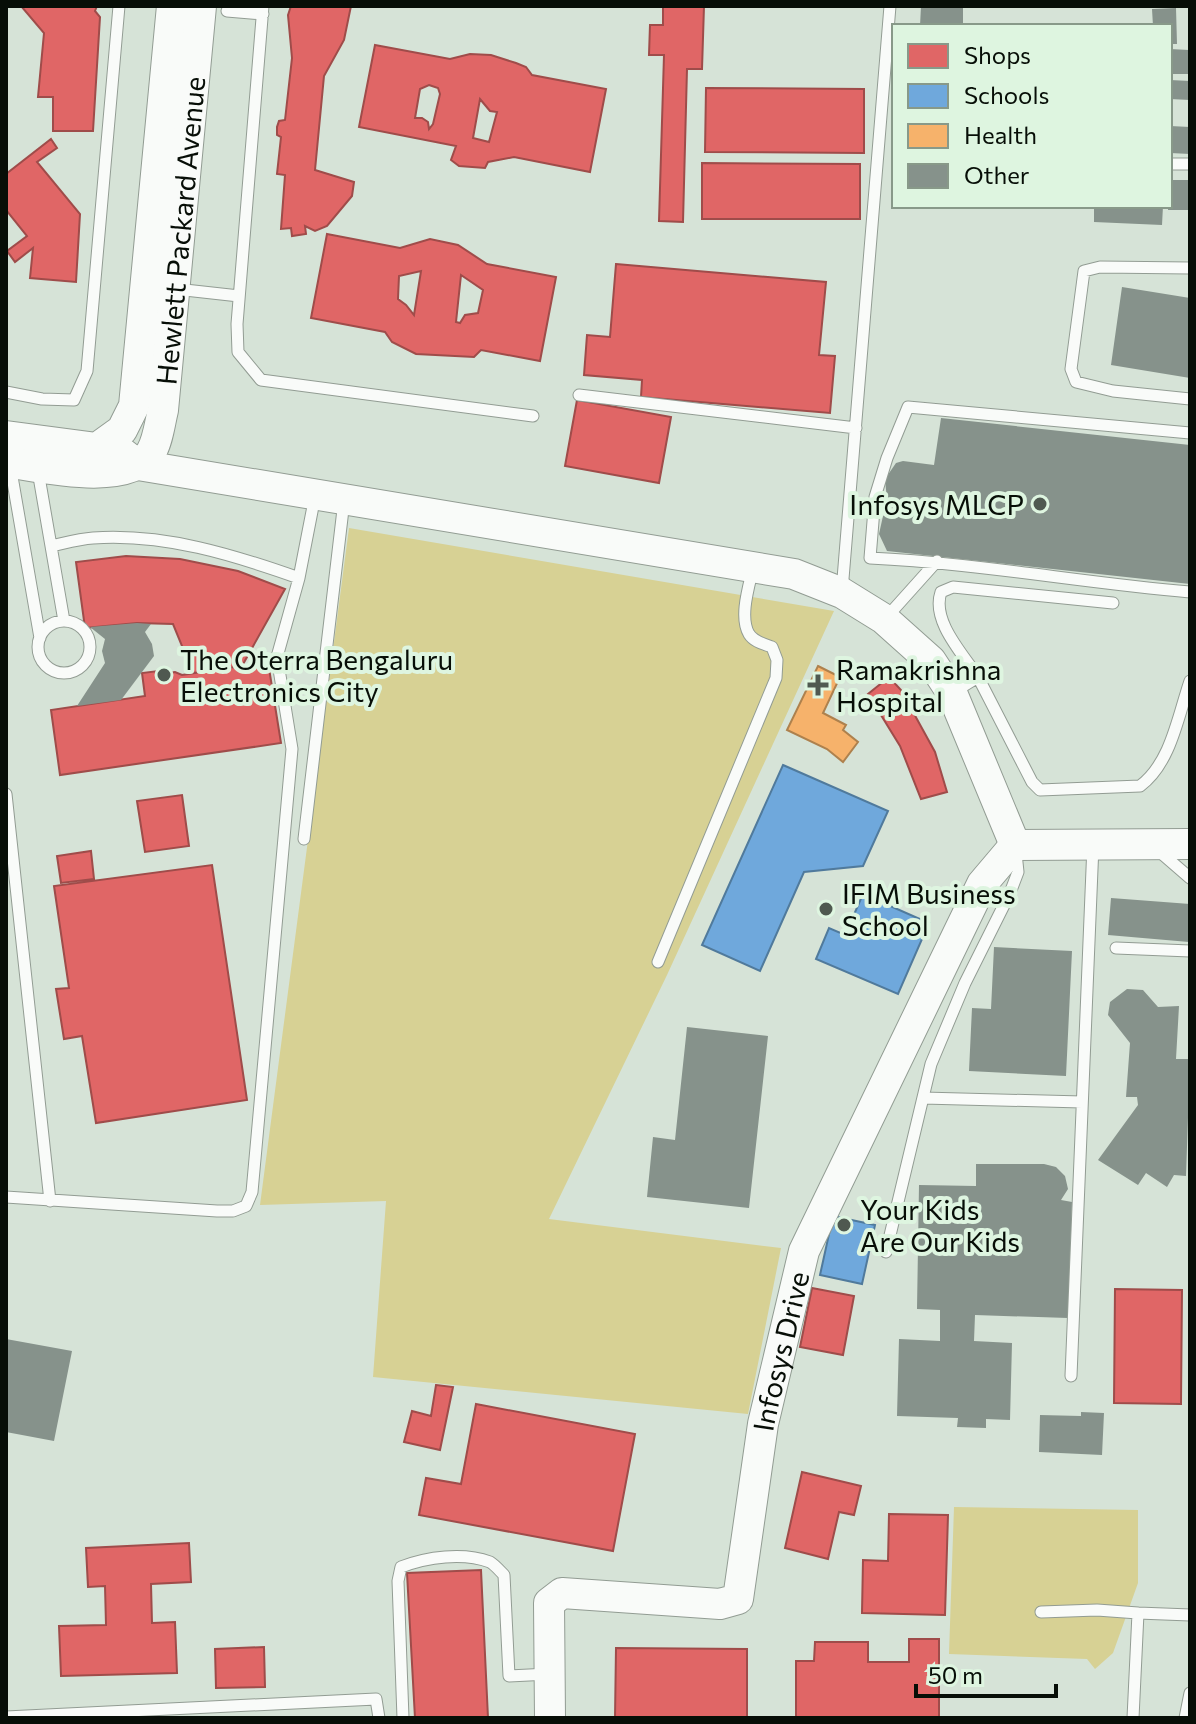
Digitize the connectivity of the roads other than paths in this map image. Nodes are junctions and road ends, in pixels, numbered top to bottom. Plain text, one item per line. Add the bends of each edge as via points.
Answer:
1 (119, 6) edge
2 (172, 6) edge
3 (890, 6) edge
4 (214, 9) edge
5 (263, 10) edge
6 (1190, 268) edge
7 (175, 288) junction
8 (239, 296) junction
9 (6, 392) edge
10 (579, 395) dead end
11 (1190, 399) edge
12 (533, 416) dead end
13 (856, 428) junction
14 (1190, 433) edge
15 (115, 436) junction
16 (15, 457) edge
17 (145, 458) junction
18 (315, 495) junction
19 (344, 501) junction
20 (51, 546) junction
21 (937, 561) junction
22 (753, 568) junction
23 (299, 578) junction
24 (1190, 592) edge
25 (842, 593) junction
26 (1113, 603) dead end
27 (884, 619) junction
28 (64, 621) junction
29 (40, 638) junction
30 (978, 677) junction
31 (1190, 681) edge
32 (952, 693) junction
33 (6, 794) edge
34 (304, 839) dead end
35 (1093, 844) junction
36 (1150, 844) junction
37 (1190, 844) edge
38 (1015, 845) junction
39 (1190, 878) edge
40 (1116, 948) dead end
41 (1190, 951) edge
42 (658, 962) dead end
43 (923, 1098) junction
44 (1082, 1102) junction
45 (6, 1197) edge
46 (50, 1201) junction
47 (886, 1252) dead end
48 (1071, 1376) dead end
49 (1041, 1612) dead end
50 (1138, 1613) junction
51 (1190, 1615) edge
52 (549, 1674) junction
53 (1190, 1693) edge
54 (131, 1714) edge
55 (6, 1717) edge
56 (379, 1718) edge
57 (403, 1718) edge
58 (550, 1718) edge
59 (1133, 1718) edge
60 (1185, 1718) edge

1 - 9 lane via 87,371 74,400
2 - 15 street, Hewlett Packard Avenue via 134,406
3 - 13 lane
4 - 5 lane
4 - 7 street, Hewlett Packard Avenue
5 - 8 lane
6 - 11 lane via 1084,271 1071,369 1076,382
7 - 8 lane
7 - 17 street, Hewlett Packard Avenue via 163,410
8 - 12 lane via 238,352 261,380
10 - 13 lane
13 - 25 lane
14 - 21 lane via 908,407 875,497 870,558
15 - 16 street via 97,448
15 - 17 street
16 - 17 street via 104,473
16 - 20 lane
16 - 29 lane
17 - 18 street
18 - 19 street
18 - 23 lane
19 - 22 street
19 - 34 lane
20 - 23 lane via 93,538 162,541 238,557
20 - 28 lane
21 - 24 lane
21 - 27 lane
22 - 25 street via 794,574
22 - 42 lane via 745,610 748,632 772,647 776,678
23 - 46 lane via 277,657 292,749 252,1192 246,1206 233,1211
25 - 27 street
26 - 30 lane via 953,587 941,592 940,615
27 - 32 street via 931,661
28 - 29 lane
28 - 29 lane via 89,639 82,667 64,674 46,666 40,658
30 - 31 lane via 1040,790 1140,786 1163,760
30 - 32 lane
32 - 38 street
33 - 46 lane
35 - 36 street
35 - 38 street
35 - 44 lane
36 - 37 street
36 - 39 lane
38 - 43 lane via 1018,872 965,983 931,1064
38 - 52 street, Infosys Drive via 982,884 804,1251 763,1424 738,1599 720,1604 562,1593 549,1603
40 - 41 lane
43 - 44 lane
43 - 47 lane
44 - 48 lane
45 - 46 lane
49 - 50 lane
50 - 51 lane
50 - 59 lane
52 - 57 lane via 509,1676 504,1575 492,1563 460,1557 419,1560 401,1567 398,1581
52 - 58 street, Infosys Drive
53 - 60 lane
54 - 55 lane
54 - 56 lane via 376,1699

